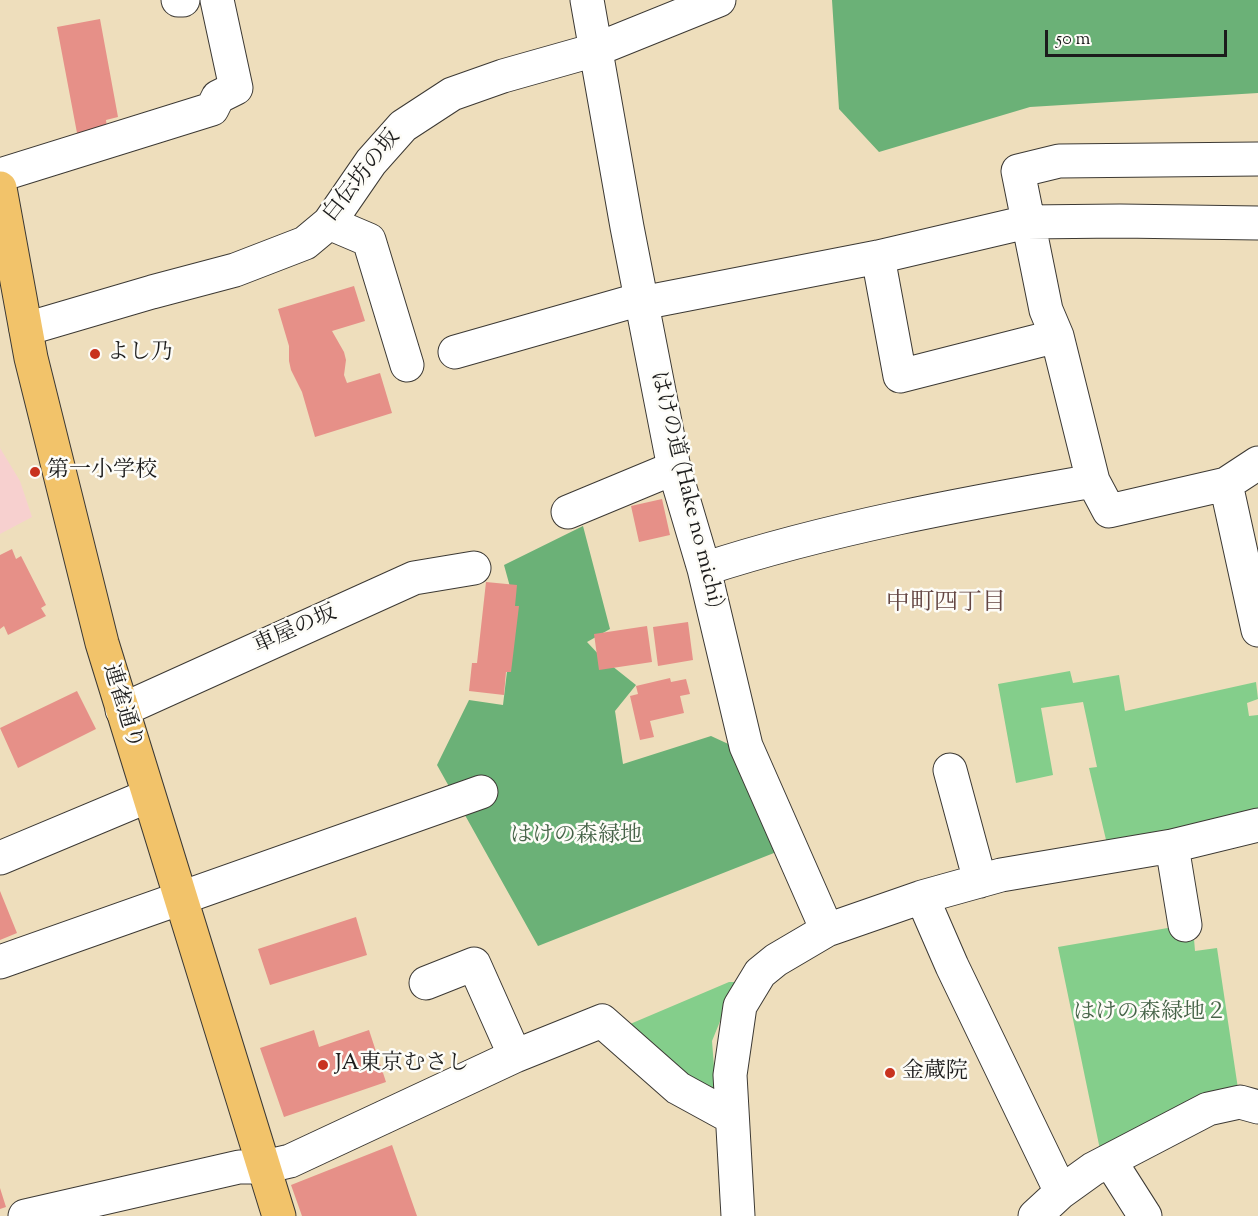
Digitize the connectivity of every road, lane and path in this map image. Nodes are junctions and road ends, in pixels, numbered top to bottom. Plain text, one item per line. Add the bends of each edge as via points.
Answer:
1 (178, 0) edge
2 (183, 0) edge
3 (217, 0) edge
4 (587, 0) edge
5 (719, 0) edge
6 (595, 50) junction
7 (1258, 159) edge
8 (0, 175) edge
9 (1, 202) edge
10 (1027, 222) junction
11 (330, 223) junction
12 (1258, 223) edge
13 (878, 257) junction
14 (642, 301) junction
15 (26, 329) junction
16 (1057, 336) junction
17 (455, 351) dead end
18 (407, 365) dead end
19 (1258, 463) edge
20 (674, 468) junction
21 (1093, 481) junction
22 (1226, 484) junction
23 (568, 512) dead end
24 (474, 568) dead end
25 (704, 569) junction
26 (1258, 630) edge
27 (123, 710) junction
28 (950, 770) dead end
29 (481, 792) dead end
30 (148, 796) junction
31 (1258, 825) edge
32 (1172, 846) junction
33 (0, 858) edge
34 (980, 880) junction
35 (922, 897) junction
36 (181, 898) junction
37 (1185, 926) dead end
38 (827, 930) junction
39 (0, 962) edge
40 (426, 983) dead end
41 (515, 1056) junction
42 (1258, 1107) edge
43 (731, 1117) junction
44 (1110, 1161) junction
45 (264, 1167) junction
46 (1061, 1192) junction
47 (25, 1216) edge
48 (279, 1216) edge
49 (738, 1216) edge
50 (1035, 1216) edge
51 (1145, 1216) edge

1 - 2 street
3 - 8 street via 236,88 218,97 212,109
4 - 6 street, はけの道 (Hake no michi)
5 - 6 street, 白伝坊の坂
6 - 11 street, 白伝坊の坂 via 452,94 403,126 371,162
6 - 14 street, はけの道 (Hake no michi)
7 - 10 street via 1059,161 1018,171
9 - 15 main road, 連雀通り
10 - 12 street
10 - 13 street
10 - 16 street via 1046,310
11 - 15 street, 白伝坊の坂 via 305,243 235,270
11 - 18 street via 369,240
13 - 14 street
13 - 16 street via 900,376
14 - 17 street
14 - 20 street, はけの道 (Hake no michi)
15 - 27 main road, 連雀通り via 85,580
16 - 21 street
19 - 22 street
20 - 23 street
20 - 25 street, はけの道 (Hake no michi)
21 - 22 street via 1109,511
21 - 25 street via 857,527 768,548
22 - 26 street
24 - 27 street, 車屋の坂 via 414,578
25 - 38 street, はけの道 (Hake no michi) via 746,746
27 - 30 main road, 連雀通り
28 - 34 street
29 - 36 street
30 - 33 street
30 - 36 main road, 連雀通り
31 - 32 street
32 - 34 street
32 - 37 street
34 - 35 street
35 - 38 street
35 - 46 street
36 - 39 street
36 - 45 main road, 連雀通り
38 - 43 street via 760,973 740,1006 730,1075
40 - 41 street via 474,964
41 - 43 street via 602,1021 678,1088
41 - 45 street via 302,1157
42 - 44 street via 1240,1102 1208,1108
43 - 49 street
44 - 46 street
44 - 51 street
45 - 47 street via 239,1167
45 - 48 main road, 連雀通り
46 - 50 street

